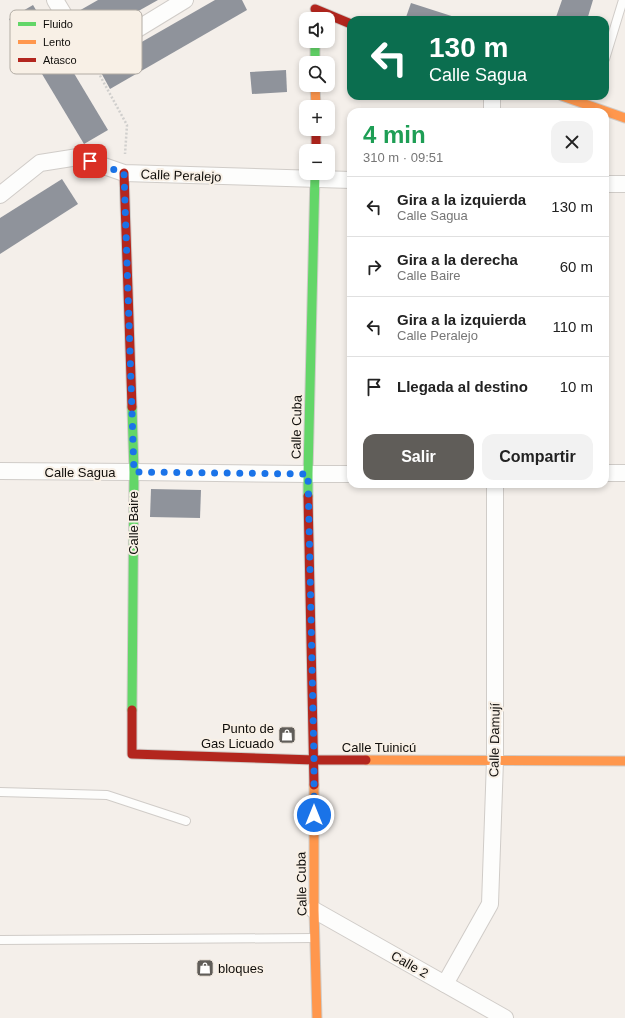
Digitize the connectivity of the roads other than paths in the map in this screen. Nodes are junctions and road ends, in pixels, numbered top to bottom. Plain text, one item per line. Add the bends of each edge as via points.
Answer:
1 (55, 0) edge
2 (185, 0) edge
3 (310, 0) edge
4 (623, 0) edge
5 (315, 9) joint
6 (61, 10) edge
7 (347, 22) edge
8 (142, 26) edge
9 (609, 46) edge
10 (574, 100) edge
11 (593, 100) edge
12 (591, 106) junction
13 (597, 108) edge
14 (609, 112) edge
15 (625, 118) edge
16 (124, 173) junction
17 (299, 176) edge
18 (335, 178) edge
19 (315, 180) edge
20 (347, 180) edge
21 (609, 184) edge
22 (625, 184) edge
23 (0, 195) edge
24 (0, 471) edge
25 (134, 472) junction
26 (609, 473) edge
27 (625, 473) edge
28 (308, 474) junction
29 (347, 474) edge
30 (495, 488) edge
31 (132, 754) joint
32 (314, 760) junction
33 (495, 760) junction
34 (625, 761) edge
35 (0, 792) edge
36 (186, 822) dead end
37 (314, 910) junction
38 (315, 938) junction
39 (0, 940) edge
40 (445, 984) junction
41 (317, 1018) edge
42 (505, 1018) edge

1 - 6 street
2 - 8 street
3 - 5 street
4 - 9 lane
5 - 7 street
10 - 12 street
11 - 12 lane
12 - 13 street
14 - 15 street
16 - 17 street, Calle Peralejo
16 - 23 street, Calle Peralejo via 78,157 40,164
16 - 25 street, Calle Baire
18 - 20 street, Calle Peralejo
19 - 28 street, Calle Cuba
21 - 22 street
24 - 25 street, Calle Sagua
25 - 28 street, Calle Sagua
25 - 31 street, Calle Baire
26 - 27 street
28 - 29 street, Calle Sagua
28 - 32 street, Calle Cuba
30 - 33 street, Calle Damují
31 - 32 street, Calle Tuinicú
32 - 33 street, Calle Tuinicú
32 - 37 street, Calle Cuba
33 - 34 street, Calle Tuinicú
33 - 40 street, Calle Damují via 490,904
35 - 36 lane via 107,795
37 - 38 street, Calle Cuba
37 - 40 street, Calle 2
38 - 39 lane
38 - 41 street, Calle Cuba
40 - 42 street, Calle 2

